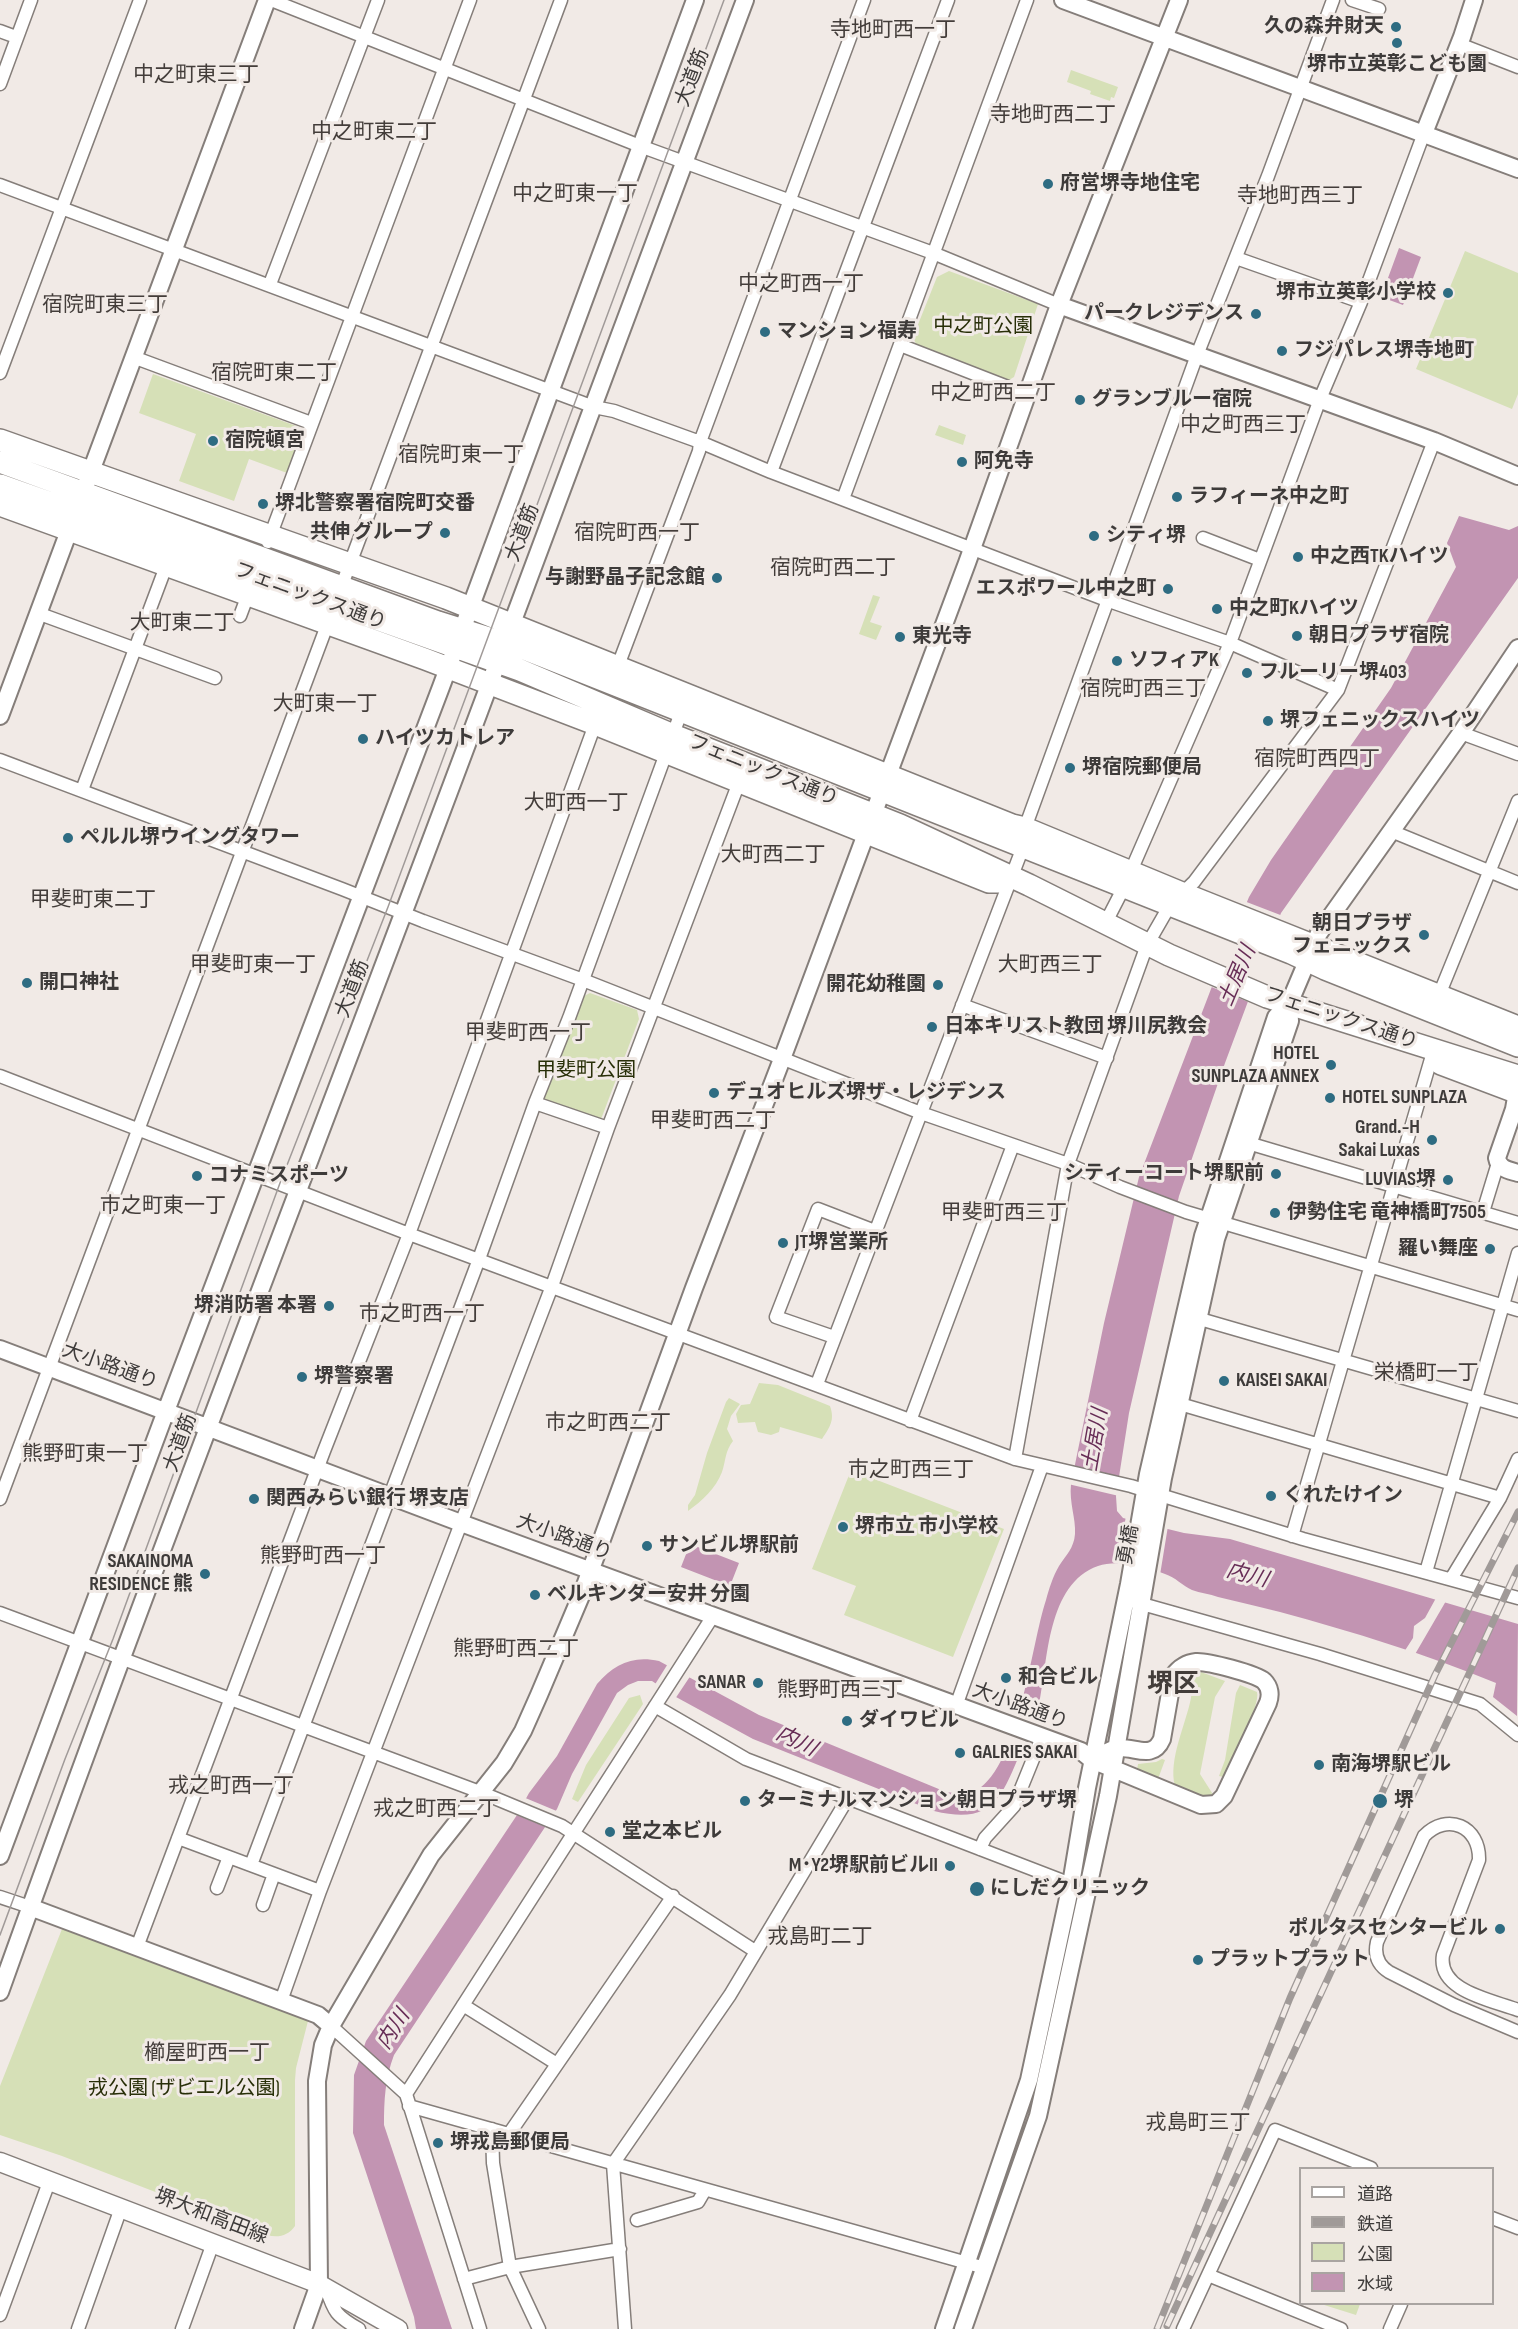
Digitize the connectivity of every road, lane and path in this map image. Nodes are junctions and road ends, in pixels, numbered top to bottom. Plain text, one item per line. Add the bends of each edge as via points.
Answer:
1 (31, 0) edge
2 (140, 0) edge
3 (269, 0) edge
4 (378, 0) edge
5 (470, 0) edge
6 (561, 0) edge
7 (696, 0) edge
8 (745, 0) edge
9 (864, 0) edge
10 (948, 0) edge
11 (1027, 0) edge
12 (1063, 0) edge
13 (1179, 0) edge
14 (1333, 0) edge
15 (1352, 0) edge
16 (1474, 0) edge
17 (1379, 9) dead end
18 (0, 31) edge
19 (16, 37) junction
20 (364, 37) junction
21 (1164, 39) junction
22 (1459, 44) junction
23 (1518, 67) edge
24 (444, 68) junction
25 (0, 84) edge
26 (1302, 88) junction
27 (524, 100) junction
28 (1424, 133) junction
29 (640, 146) junction
30 (684, 162) junction
31 (1518, 169) edge
32 (0, 185) edge
33 (791, 202) junction
34 (61, 207) junction
35 (863, 228) junction
36 (173, 250) junction
37 (933, 253) junction
38 (1236, 258) junction
39 (270, 284) junction
40 (1361, 302) junction
41 (1059, 305) junction
42 (351, 317) junction
43 (432, 345) junction
44 (900, 345) junction
45 (1197, 355) junction
46 (132, 357) junction
47 (0, 373) edge
48 (551, 391) junction
49 (1026, 394) junction
50 (1320, 399) junction
51 (594, 407) junction
52 (311, 423) junction
53 (0, 440) edge
54 (1434, 441) junction
55 (700, 442) junction
56 (0, 462) edge
57 (771, 472) junction
58 (1518, 476) edge
59 (0, 485) edge
60 (843, 499) junction
61 (80, 502) junction
62 (0, 505) edge
63 (270, 536) junction
64 (1203, 538) dead end
65 (972, 548) junction
66 (170, 556) junction
67 (262, 556) junction
68 (1260, 560) junction
69 (350, 565) junction
70 (342, 585) junction
71 (251, 586) junction
72 (1109, 601) junction
73 (469, 607) junction
74 (39, 614) junction
75 (331, 614) junction
76 (240, 616) dead end
77 (508, 633) junction
78 (1230, 642) junction
79 (455, 648) junction
80 (1518, 648) edge
81 (136, 650) junction
82 (497, 663) junction
83 (614, 675) junction
84 (215, 678) dead end
85 (489, 685) junction
86 (1338, 690) junction
87 (685, 703) junction
88 (602, 704) junction
89 (0, 716) edge
90 (595, 724) junction
91 (1461, 733) junction
92 (669, 744) junction
93 (1518, 754) edge
94 (0, 760) edge
95 (742, 774) junction
96 (885, 782) junction
97 (82, 790) junction
98 (1518, 801) edge
99 (870, 824) junction
100 (1391, 831) junction
101 (1024, 837) junction
102 (242, 852) junction
103 (1488, 871) junction
104 (1011, 877) junction
105 (1127, 880) junction
106 (1518, 883) edge
107 (362, 897) junction
108 (1176, 899) junction
109 (405, 914) junction
110 (1105, 924) junction
111 (1147, 945) junction
112 (1303, 949) junction
113 (512, 954) junction
114 (583, 980) junction
115 (1436, 1003) junction
116 (1289, 1004) junction
117 (962, 1005) junction
118 (653, 1009) junction
119 (1515, 1030) edge
120 (1427, 1052) junction
121 (1107, 1058) junction
122 (782, 1059) junction
123 (0, 1076) edge
124 (1518, 1087) edge
125 (535, 1103) junction
126 (921, 1113) junction
127 (608, 1128) junction
128 (139, 1130) junction
129 (1248, 1143) junction
130 (1013, 1145) junction
131 (1498, 1163) junction
132 (1068, 1164) junction
133 (256, 1173) junction
134 (1518, 1173) edge
135 (1394, 1185) junction
136 (298, 1191) junction
137 (1483, 1212) junction
138 (1215, 1219) junction
139 (1518, 1223) edge
140 (874, 1231) junction
141 (409, 1234) junction
142 (1518, 1253) edge
143 (479, 1259) junction
144 (1371, 1266) junction
145 (552, 1286) junction
146 (1503, 1305) junction
147 (1518, 1310) edge
148 (1200, 1319) junction
149 (678, 1334) junction
150 (834, 1337) junction
151 (0, 1349) edge
152 (1343, 1360) junction
153 (50, 1368) junction
154 (817, 1384) junction
155 (1476, 1398) junction
156 (1180, 1404) junction
157 (166, 1411) junction
158 (1518, 1411) edge
159 (910, 1421) junction
160 (209, 1428) junction
161 (1319, 1444) junction
162 (1015, 1459) junction
163 (1518, 1459) edge
164 (1042, 1466) junction
165 (318, 1468) junction
166 (1452, 1484) junction
167 (390, 1496) junction
168 (1147, 1498) junction
169 (1500, 1498) junction
170 (0, 1499) edge
171 (461, 1523) junction
172 (1292, 1536) junction
173 (590, 1570) junction
174 (1426, 1572) junction
175 (1451, 1579) junction
176 (1134, 1593) junction
177 (1518, 1598) edge
178 (0, 1613) edge
179 (713, 1616) junction
180 (80, 1642) junction
181 (123, 1658) junction
182 (231, 1698) junction
183 (658, 1702) junction
184 (956, 1706) junction
185 (303, 1726) junction
186 (1518, 1735) edge
187 (1037, 1736) junction
188 (1118, 1747) junction
189 (374, 1752) junction
190 (1092, 1760) junction
191 (1113, 1768) junction
192 (480, 1792) junction
193 (848, 1798) junction
194 (574, 1832) junction
195 (178, 1838) junction
196 (980, 1849) junction
197 (0, 1856) edge
198 (229, 1857) junction
199 (251, 1865) junction
200 (274, 1874) junction
201 (1071, 1884) junction
202 (217, 1888) dead end
203 (320, 1891) junction
204 (673, 1896) junction
205 (0, 1897) edge
206 (262, 1905) dead end
207 (30, 1907) junction
208 (137, 1947) junction
209 (755, 1951) junction
210 (0, 1992) edge
211 (281, 2001) junction
212 (463, 2005) junction
213 (1518, 2010) edge
214 (331, 2026) junction
215 (1518, 2032) edge
216 (557, 2064) junction
217 (405, 2096) junction
218 (492, 2129) junction
219 (509, 2134) junction
220 (0, 2162) edge
221 (613, 2163) junction
222 (1366, 2167) edge
223 (49, 2182) junction
224 (705, 2190) junction
225 (122, 2208) junction
226 (1494, 2219) edge
227 (637, 2220) dead end
228 (1518, 2228) edge
229 (213, 2243) junction
230 (620, 2249) junction
231 (967, 2263) junction
232 (510, 2267) junction
233 (985, 2268) junction
234 (1208, 2275) junction
235 (464, 2279) junction
236 (322, 2286) junction
237 (1401, 2305) edge
238 (0, 2315) edge
239 (78, 2329) edge
240 (182, 2329) edge
241 (303, 2329) edge
242 (359, 2329) edge
243 (398, 2329) edge
244 (480, 2329) edge
245 (539, 2329) edge
246 (625, 2329) edge
247 (944, 2329) edge
248 (963, 2329) edge
249 (1183, 2329) edge
250 (1341, 2329) edge
251 (1390, 2329) edge

1 - 19 street
2 - 34 street
3 - 20 street
3 - 36 street
4 - 20 street
5 - 24 street
6 - 27 street
7 - 29 street, 大道筋
8 - 30 street, 大道筋
9 - 33 street
10 - 35 street
11 - 37 street
12 - 21 street
13 - 21 street
14 - 26 street
15 - 17 street
16 - 22 street
18 - 19 street
19 - 25 street
20 - 24 street
20 - 39 street
21 - 26 street
21 - 41 street
22 - 23 street
22 - 28 street
24 - 27 street
24 - 42 street
26 - 28 street
26 - 38 street
27 - 29 street
27 - 43 street
28 - 31 street
28 - 40 street
29 - 30 street
29 - 48 street, 大道筋
30 - 33 street
30 - 51 street, 大道筋
32 - 34 street
33 - 35 street
33 - 55 street
34 - 36 street
34 - 47 street
35 - 37 street
35 - 57 street
36 - 39 street
36 - 46 street
37 - 41 street
37 - 44 street
38 - 40 street
38 - 45 street
39 - 42 street
40 - 50 street
41 - 45 street
41 - 49 street
42 - 43 street
42 - 52 street
43 - 48 street
43 - 69 street
44 - 49 street
44 - 60 street
45 - 50 street
45 - 72 street
46 - 52 street
46 - 61 street
48 - 51 street
48 - 73 street, 大道筋
49 - 65 street
50 - 54 street
50 - 68 street
51 - 55 street
51 - 77 street, 大道筋
52 - 63 street
53 - 61 highway
54 - 58 street
54 - 86 street
55 - 57 street
55 - 83 street
56 - 61 highway, フェニックス通り
57 - 60 street
59 - 61 highway, フェニックス通り
60 - 65 street
61 - 62 highway
61 - 63 highway
61 - 66 highway
61 - 67 highway, フェニックス通り
61 - 74 street
63 - 67 street
63 - 69 highway
64 - 68 street
65 - 72 street
65 - 96 street
66 - 71 highway
66 - 81 street
67 - 70 highway, フェニックス通り
67 - 71 street
68 - 78 street
69 - 70 street
69 - 73 highway
70 - 79 highway, フェニックス通り
71 - 75 highway
71 - 76 street
72 - 78 street
72 - 101 street
73 - 77 highway
73 - 79 street, 大道筋
74 - 81 street
74 - 89 street
75 - 79 highway
75 - 102 street
77 - 79 highway, フェニックス通り
77 - 82 street, 大道筋
77 - 83 highway, フェニックス通り
78 - 86 street
78 - 105 street
79 - 82 highway, フェニックス通り
79 - 85 highway
79 - 107 street, 大道筋
80 - 91 street
81 - 84 street
81 - 97 street
82 - 85 street, 大道筋
82 - 88 highway, フェニックス通り
83 - 87 highway, フェニックス通り
85 - 90 highway
85 - 109 street, 大道筋
86 - 108 street via 1194,882
87 - 92 street
87 - 96 highway, フェニックス通り
88 - 90 street
88 - 92 highway, フェニックス通り
90 - 92 highway
90 - 113 street
91 - 93 street
91 - 100 street
92 - 95 highway
92 - 114 street
94 - 97 street
95 - 99 highway
95 - 118 street
96 - 99 street
96 - 101 highway, フェニックス通り
97 - 102 street
98 - 103 street
99 - 104 highway via 989,882
99 - 122 street
100 - 103 street
100 - 112 street via 1319,933
101 - 104 street
101 - 105 highway, フェニックス通り
102 - 107 street
102 - 128 street
103 - 106 street
103 - 115 street
104 - 110 highway, フェニックス通り
104 - 117 street
105 - 108 highway, フェニックス通り
105 - 110 street
107 - 109 street
107 - 133 street, 大道筋
108 - 111 street
108 - 112 highway, フェニックス通り
109 - 113 street
109 - 136 street, 大道筋
110 - 111 highway, フェニックス通り
111 - 116 highway, フェニックス通り
111 - 121 street
112 - 115 highway, フェニックス通り
112 - 116 street
113 - 114 street
113 - 141 street
114 - 118 street
114 - 125 street
115 - 119 highway, フェニックス通り
116 - 120 highway, フェニックス通り
116 - 129 street via 1290,1022
116 - 138 street via 1276,1017
117 - 121 street
117 - 126 street
118 - 122 street
118 - 127 street
120 - 124 highway, フェニックス通り
120 - 135 street
121 - 132 street
122 - 126 street
122 - 149 street
123 - 128 street
124 - 131 street
125 - 127 street
125 - 143 street
126 - 130 street
126 - 140 street
127 - 145 street
128 - 133 street
128 - 153 street
129 - 135 street
129 - 138 street
130 - 132 street
130 - 159 street
131 - 134 street
131 - 137 street
132 - 138 street via 1120,1188
132 - 162 street
133 - 136 street
133 - 157 street, 大道筋
135 - 137 street
135 - 144 street
136 - 141 street
136 - 160 street, 大道筋
137 - 139 street
138 - 144 street
138 - 148 street
138 - 168 street
140 - 150 street
140 - 150 street via 819,1209 776,1317
141 - 143 street
141 - 165 street
142 - 146 street
143 - 145 street
143 - 167 street
144 - 146 street
144 - 152 street
145 - 149 street
145 - 171 street
146 - 147 street
146 - 155 street
148 - 152 street
148 - 156 street
149 - 154 street
149 - 173 street
150 - 154 street
151 - 153 street, 大小路通り
152 - 155 street
152 - 161 street
153 - 157 street, 大小路通り
153 - 170 street
154 - 159 street
155 - 158 street
155 - 166 street
156 - 161 street
156 - 168 street
157 - 160 street, 大小路通り
157 - 180 street, 大道筋
159 - 162 street
160 - 165 street, 大小路通り
160 - 181 street, 大道筋
161 - 166 street
161 - 172 street
162 - 164 street
163 - 169 street
164 - 168 street
164 - 184 street
165 - 167 street, 大小路通り
165 - 182 street
166 - 169 street
166 - 174 street
167 - 171 street, 大小路通り
167 - 185 street
168 - 172 street
168 - 176 street, 勇橋
169 - 175 street
171 - 173 street, 大小路通り
171 - 189 street
172 - 174 street
173 - 179 street, 大小路通り
173 - 192 street via 523,1731
174 - 175 street
175 - 177 street
176 - 186 street via 1480,1704
176 - 188 street
176 - 190 street
178 - 180 street
179 - 183 street
179 - 184 street, 大小路通り
180 - 181 street
180 - 197 street, 大道筋
181 - 182 street
181 - 207 street, 大道筋
182 - 185 street
182 - 195 street
183 - 193 street via 747,1759
183 - 194 street
184 - 187 street, 大小路通り
185 - 189 street
185 - 199 street
187 - 190 street, 大小路通り via 1081,1751
187 - 196 street via 1014,1806
188 - 190 street
188 - 191 street
188 - 191 street, 大小路通り via 1143,1752 1158,1746 1173,1676 1187,1664 1205,1662 1259,1678 1268,1687 1267,1707 1224,1796 1216,1804 1201,1805
189 - 192 street
189 - 203 street
190 - 191 street, 大小路通り
190 - 201 street
191 - 233 street via 1038,2116
192 - 194 street
192 - 214 street via 431,1855
193 - 196 street
193 - 209 street
194 - 204 street
194 - 212 street
195 - 198 street
195 - 208 street
196 - 201 street
198 - 199 street
198 - 202 street
199 - 200 street
200 - 203 street
200 - 206 street
201 - 231 street via 1029,2080
203 - 211 street
204 - 209 street
204 - 216 street
205 - 207 street
207 - 208 street
207 - 210 street, 大道筋
208 - 211 street
209 - 221 street via 730,1995
211 - 214 street via 318,2015
212 - 216 street
212 - 217 street
213 - 215 street via 1458,1987 1444,1971 1443,1955 1479,1852 1467,1830 1453,1824 1437,1826 1424,1836 1377,1942 1377,1957 1389,1972 1454,2006
214 - 217 street
214 - 236 street via 323,2045 317,2081
216 - 219 street
217 - 218 street
217 - 235 street
218 - 219 street
218 - 232 street via 493,2163
219 - 221 street
220 - 223 main road, 堺大和高田線
221 - 224 street
221 - 230 street
222 - 234 street via 1275,2130
223 - 225 main road, 堺大和高田線
223 - 238 street
224 - 227 street via 698,2202
224 - 231 street
225 - 229 main road, 堺大和高田線
225 - 239 street
226 - 228 street
229 - 236 main road, 堺大和高田線
229 - 240 street
230 - 232 street
230 - 246 street
231 - 233 street
231 - 247 street
232 - 235 street
232 - 245 street
233 - 248 street
234 - 249 street
234 - 250 street
235 - 244 street
236 - 241 street
236 - 242 street via 339,2318
236 - 243 main road, 堺大和高田線
237 - 251 street

